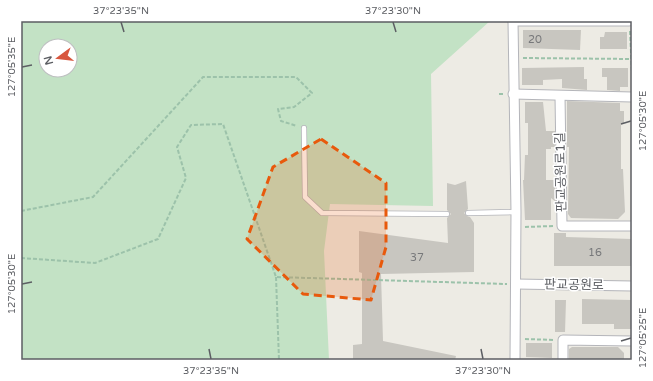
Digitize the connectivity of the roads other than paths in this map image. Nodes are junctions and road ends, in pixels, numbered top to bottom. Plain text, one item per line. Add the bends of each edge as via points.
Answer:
1 (513, 21) edge
2 (629, 21) edge
3 (513, 94) junction
4 (560, 96) junction
5 (632, 97) edge
6 (304, 128) road end
7 (516, 212) junction
8 (468, 213) dead end
9 (447, 214) dead end
10 (632, 226) edge
11 (516, 284) junction
12 (632, 286) edge
13 (632, 341) edge
14 (515, 360) edge
15 (563, 360) edge

1 - 2 street
1 - 3 street
3 - 4 street
3 - 7 street
4 - 5 street
4 - 10 street, 판교공원로1길 via 562,226
6 - 9 lane via 305,197 322,213
7 - 8 lane
7 - 11 street
11 - 12 street, 판교공원로
11 - 14 street
13 - 15 street via 563,340

